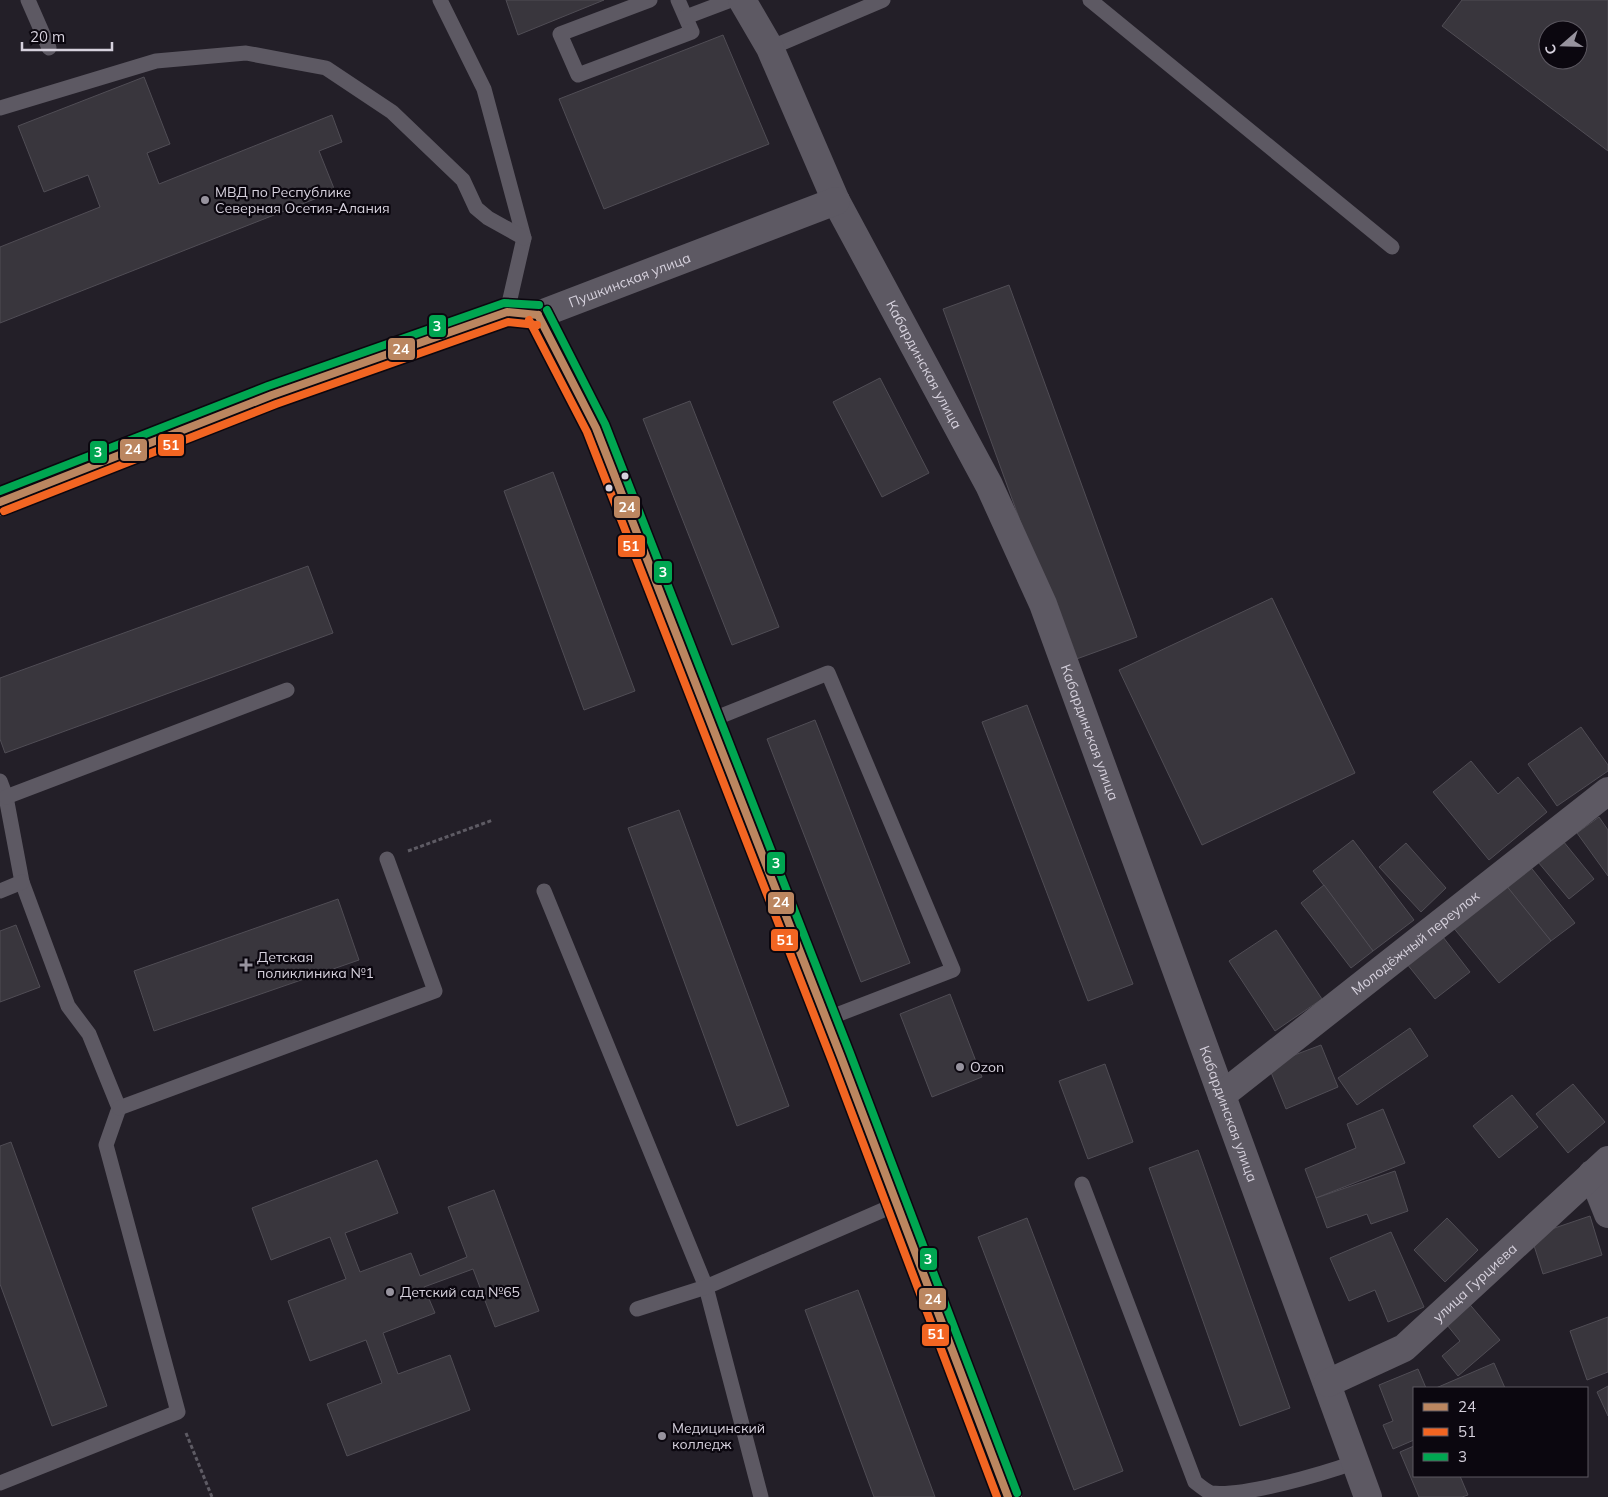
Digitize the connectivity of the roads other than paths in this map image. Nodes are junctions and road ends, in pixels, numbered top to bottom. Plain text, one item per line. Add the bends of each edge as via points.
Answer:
1 (28, 0) edge
2 (440, 0) edge
3 (650, 0) edge
4 (678, 0) edge
5 (732, 0) edge
6 (742, 0) edge
7 (884, 0) edge
8 (1090, 0) edge
9 (686, 17) junction
10 (49, 48) dead end
11 (770, 48) junction
12 (0, 108) edge
13 (836, 201) junction
14 (524, 238) junction
15 (1392, 247) dead end
16 (507, 312) junction
17 (538, 315) junction
18 (0, 502) edge
19 (287, 690) dead end
20 (711, 720) junction
21 (0, 781) edge
22 (1608, 791) edge
23 (6, 797) junction
24 (387, 859) road end
25 (22, 882) junction
26 (0, 891) edge
27 (544, 891) dead end
28 (826, 1019) junction
29 (1222, 1095) junction
30 (119, 1108) junction
31 (1600, 1167) edge
32 (1082, 1184) dead end
33 (897, 1204) junction
34 (1608, 1214) edge
35 (706, 1287) junction
36 (637, 1308) dead end
37 (1328, 1383) junction
38 (1356, 1462) junction
39 (0, 1483) edge
40 (762, 1497) edge
41 (1008, 1497) edge
42 (1368, 1497) edge

1 - 10 lane
2 - 14 lane via 484,89
3 - 9 lane via 560,34 578,75 692,32
4 - 9 lane
5 - 9 lane
6 - 11 street, Кабардинская улица
7 - 11 lane
8 - 15 lane
11 - 13 street, Кабардинская улица
12 - 14 lane via 156,61 246,53 326,68 392,112 463,180 476,208
13 - 17 street, Пушкинская улица
13 - 29 street, Кабардинская улица via 989,485 1043,604
14 - 16 lane
16 - 17 main road, Пушкинская улица
16 - 18 main road, Пушкинская улица via 272,395
17 - 20 main road via 596,428
19 - 23 lane
20 - 28 main road
20 - 28 lane via 828,672 953,970
21 - 23 lane
22 - 29 street, Молодёжный переулок
23 - 25 lane
24 - 30 lane via 435,991
25 - 26 lane
25 - 30 lane via 68,1006 89,1034
27 - 35 lane
28 - 33 main road
29 - 37 street, Кабардинская улица
30 - 39 lane via 106,1144 178,1412
31 - 34 street
31 - 37 street, улица Гурциева via 1404,1348
32 - 38 lane via 1195,1482 1212,1494 1231,1497 1258,1495
33 - 35 lane
33 - 41 main road
35 - 36 lane
35 - 40 lane
37 - 38 street, Кабардинская улица
38 - 42 street, Кабардинская улица

